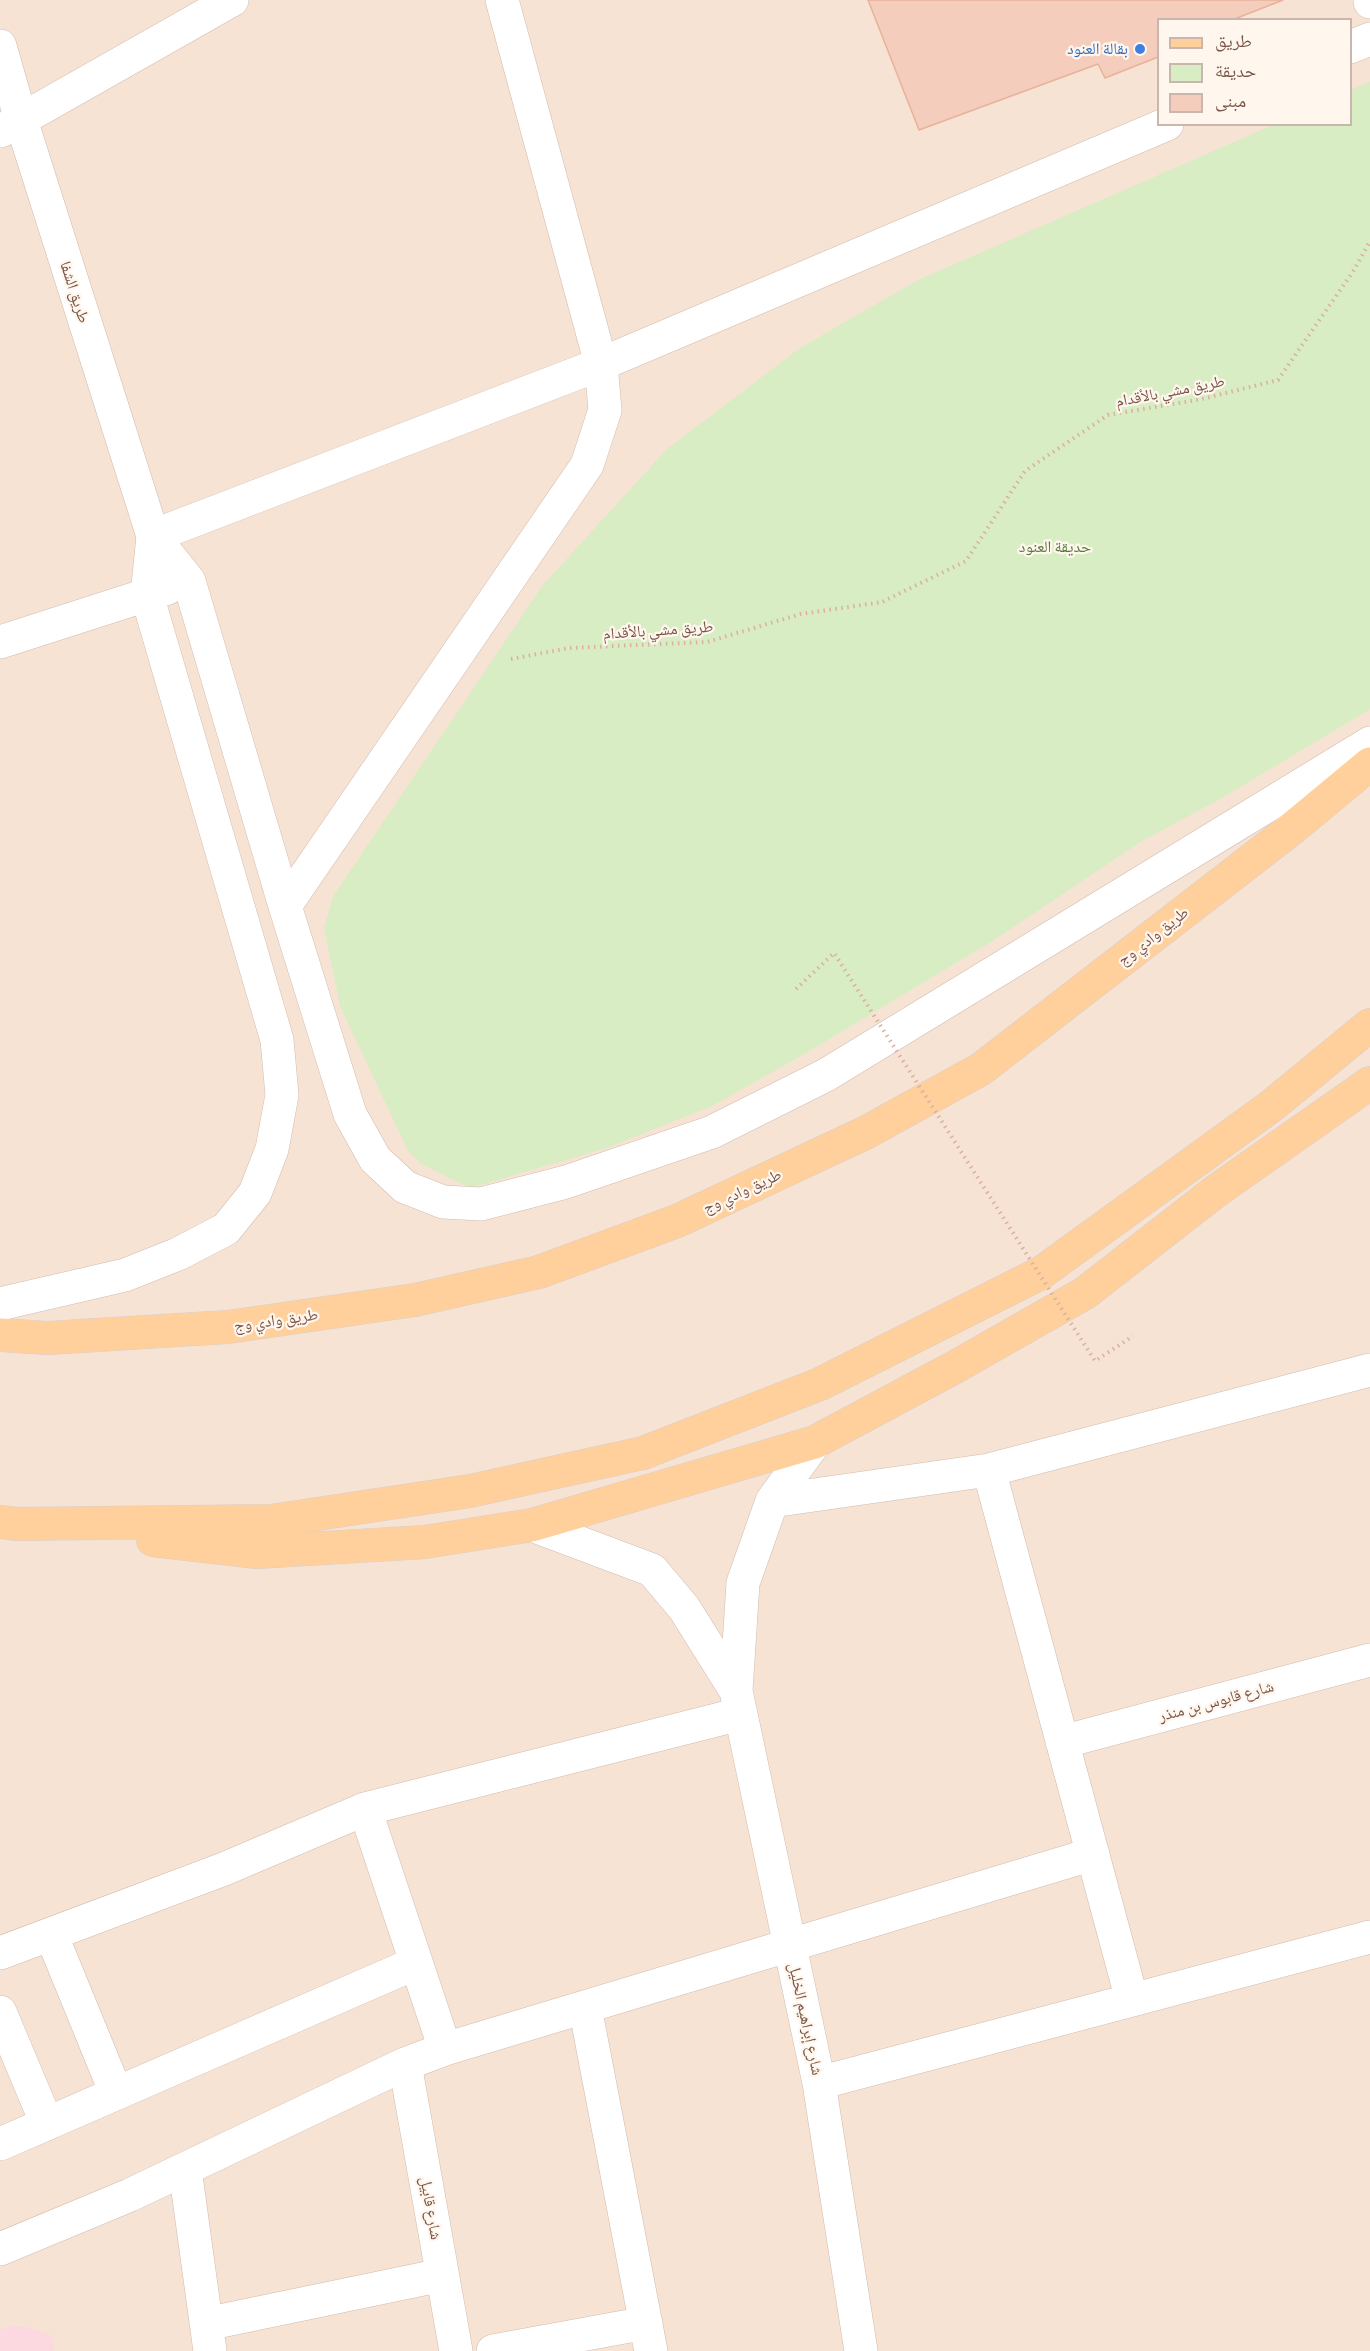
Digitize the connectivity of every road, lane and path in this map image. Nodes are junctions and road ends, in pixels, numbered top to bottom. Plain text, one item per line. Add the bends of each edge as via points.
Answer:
1 (232, 0) edge
2 (502, 0) edge
3 (1370, 39) edge
4 (0, 46) edge
5 (1352, 46) edge
6 (10, 126) edge
7 (1162, 126) edge
8 (1370, 241) edge
9 (602, 364) junction
10 (153, 536) junction
11 (189, 582) junction
12 (147, 595) junction
13 (0, 642) edge
14 (511, 659) dead end
15 (1370, 743) edge
16 (1370, 764) edge
17 (285, 906) junction
18 (795, 989) dead end
19 (1370, 1024) edge
20 (1370, 1083) edge
21 (0, 1304) edge
22 (0, 1335) edge
23 (1133, 1336) dead end
24 (1370, 1370) edge
25 (815, 1442) junction
26 (989, 1470) junction
27 (772, 1501) junction
28 (8, 1523) edge
29 (532, 1524) junction
30 (1370, 1660) edge
31 (738, 1702) junction
32 (1062, 1742) junction
33 (365, 1809) junction
34 (1093, 1854) junction
35 (51, 1934) junction
36 (1370, 1937) edge
37 (791, 1945) junction
38 (0, 1953) edge
39 (416, 1963) junction
40 (1132, 2000) junction
41 (585, 2007) junction
42 (0, 2012) edge
43 (445, 2049) junction
44 (405, 2064) junction
45 (819, 2084) junction
46 (116, 2093) junction
47 (47, 2124) junction
48 (0, 2144) edge
49 (185, 2169) junction
50 (0, 2249) edge
51 (442, 2274) junction
52 (649, 2337) edge
53 (208, 2338) edge
54 (456, 2351) edge
55 (493, 2351) edge
56 (861, 2351) edge

1 - 6 street
2 - 9 street
3 - 5 street
4 - 6 street, طريق الشفا
6 - 10 street, طريق الشفا
7 - 9 street
8 - 14 path, طريق مشي بالأقدام via 1278,380 1108,416 1025,471 966,561 893,597 801,614 707,642 569,648
9 - 10 street
9 - 17 street via 605,410 587,465
10 - 11 street
10 - 12 street
11 - 12 street
11 - 17 street
12 - 13 street
12 - 21 street via 277,1040 282,1095 272,1149 255,1193 226,1229 125,1275
15 - 17 street via 826,1075 712,1132 566,1182 481,1204 444,1202 405,1187 375,1159 350,1114
16 - 22 main road, طريق وادي وج via 981,1069 867,1132 676,1221 539,1272 415,1300 228,1327 48,1338
18 - 23 path, bridge via 834,953 1095,1361
19 - 28 main road via 1270,1107 1041,1273 820,1384 643,1453 470,1491 271,1521
20 - 25 main road via 1216,1191 1085,1293
24 - 26 street
25 - 27 street
25 - 29 main road
26 - 27 street
26 - 32 street
27 - 31 street via 743,1583
28 - 29 main road via 257,1552 425,1542
29 - 31 street via 652,1570 684,1608
30 - 32 street, شارع قابوس بن منذر
31 - 33 street
31 - 37 street, شارع إبراهيم الخليل
32 - 34 street
33 - 35 street via 224,1869
33 - 39 street
34 - 37 street
34 - 40 street
35 - 38 street
35 - 46 street
36 - 40 street
37 - 41 street
37 - 45 street, شارع إبراهيم الخليل
39 - 43 street
39 - 46 street
40 - 45 street
41 - 43 street
41 - 52 street
42 - 47 street
43 - 44 street
44 - 49 street
44 - 51 street, شارع قابيل
45 - 56 street, شارع إبراهيم الخليل
46 - 47 street
47 - 48 street
49 - 50 street
49 - 53 street
51 - 53 street
51 - 54 street, شارع قابيل
52 - 55 street

